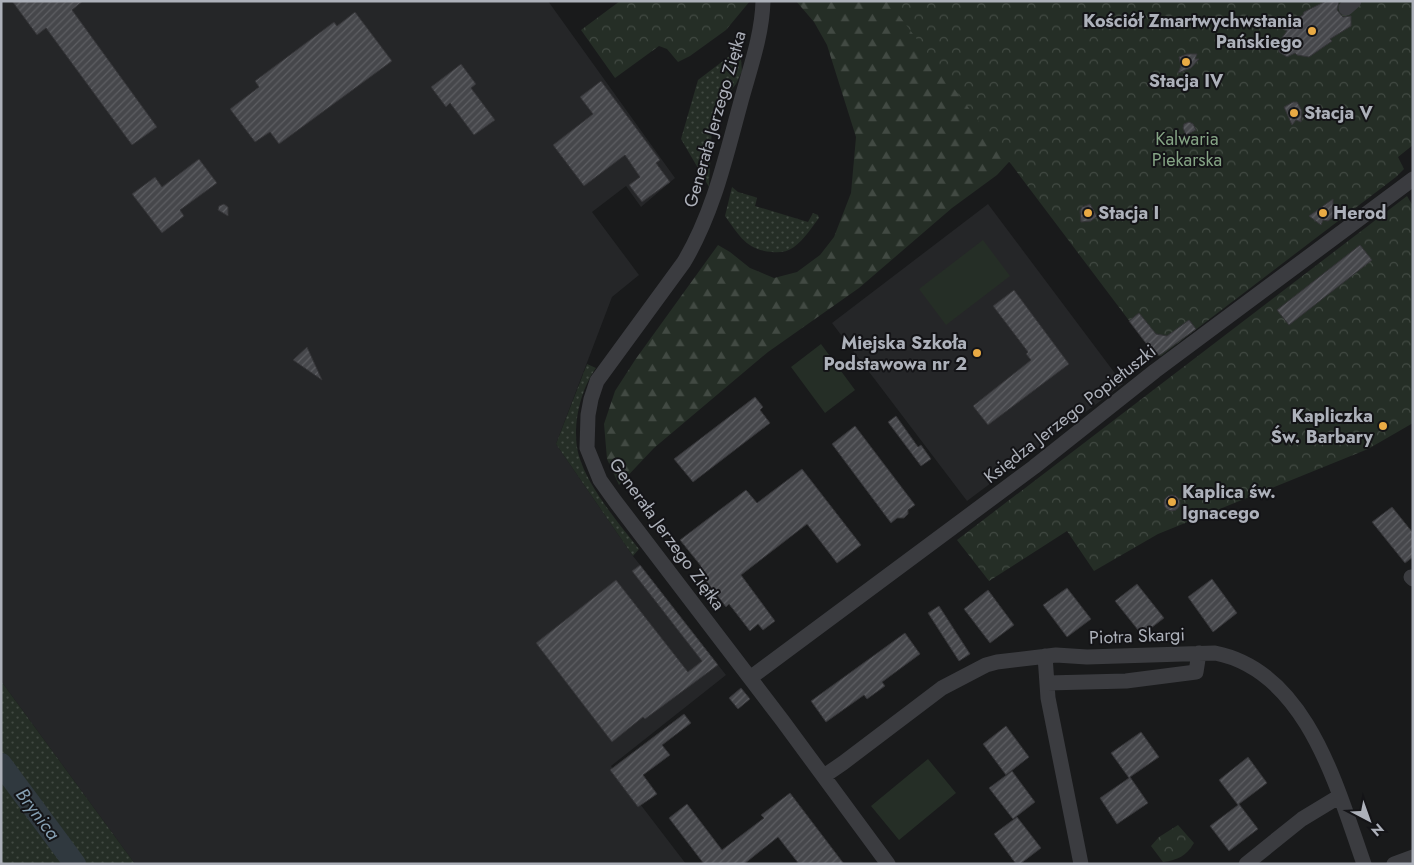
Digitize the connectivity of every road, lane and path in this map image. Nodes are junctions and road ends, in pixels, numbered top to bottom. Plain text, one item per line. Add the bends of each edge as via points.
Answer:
1 (763, 1) edge
2 (1413, 179) edge
3 (1199, 653) junction
4 (1045, 656) junction
5 (750, 678) junction
6 (1046, 684) junction
7 (824, 776) junction
8 (1340, 796) junction
9 (1413, 857) edge
10 (888, 864) edge
11 (1081, 864) edge
12 (1246, 864) edge
13 (1364, 864) edge
14 (1394, 864) edge

1 - 5 street, Generała Jerzego Ziętka via 753,59 710,210 684,262 597,381 586,434 587,448 600,480
2 - 5 street, Księdza Jerzego Popiełuszki
3 - 4 street, Piotra Skargi
3 - 6 street via 1196,672 1126,681
3 - 8 street, Piotra Skargi via 1215,653 1244,661 1274,684 1304,719
4 - 6 street
4 - 7 street, Piotra Skargi via 986,665 942,688
5 - 7 street, Generała Jerzego Ziętka
6 - 11 street
7 - 10 street, Generała Jerzego Ziętka
8 - 12 street via 1302,819
8 - 13 street, Piotra Skargi
9 - 14 street

